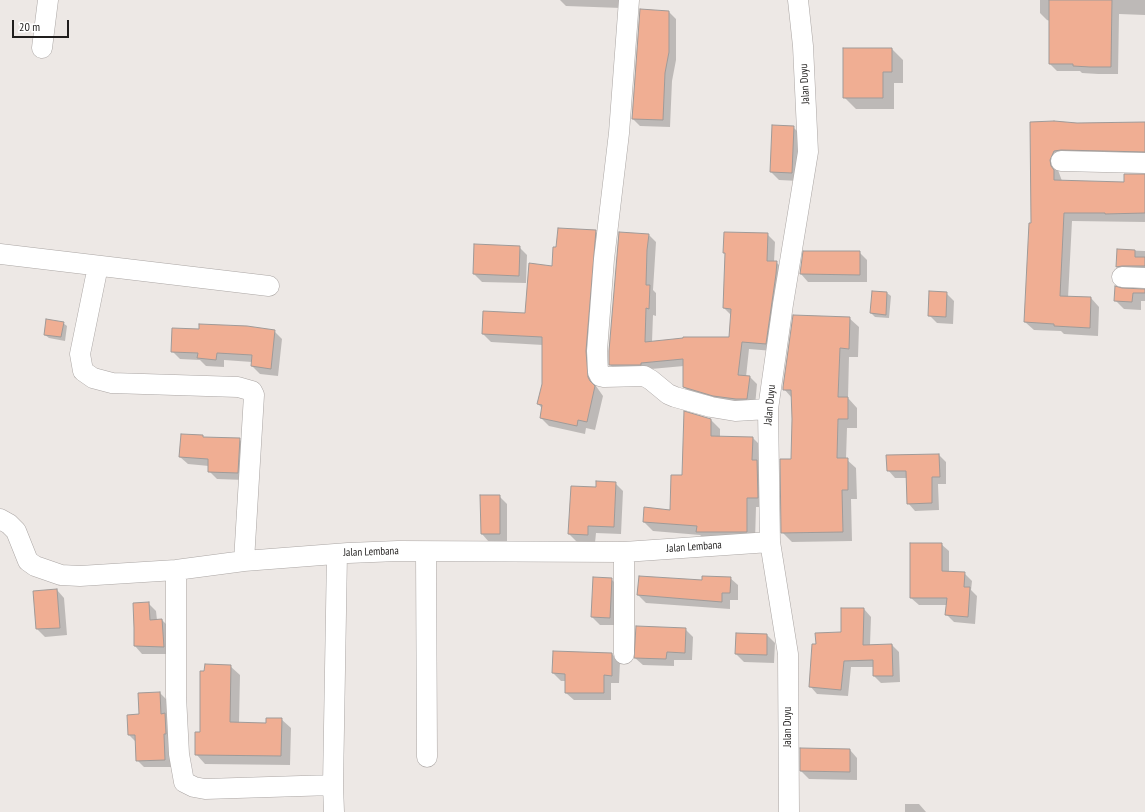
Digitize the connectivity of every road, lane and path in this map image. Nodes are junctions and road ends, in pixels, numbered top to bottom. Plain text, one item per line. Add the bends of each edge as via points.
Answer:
1 (48, 0) edge
2 (629, 0) edge
3 (798, 0) edge
4 (42, 48) dead end
5 (1061, 161) dead end
6 (1145, 163) edge
7 (0, 254) edge
8 (98, 266) junction
9 (1122, 276) dead end
10 (1145, 278) edge
11 (269, 286) dead end
12 (768, 409) junction
13 (0, 519) edge
14 (770, 542) junction
15 (426, 552) junction
16 (624, 552) junction
17 (337, 554) junction
18 (244, 560) junction
19 (176, 570) junction
20 (624, 654) dead end
21 (427, 757) dead end
22 (333, 785) junction
23 (334, 812) edge
24 (789, 812) edge

1 - 4 street
2 - 12 street via 604,259 597,351 599,375 644,376 668,394 711,407 735,411
3 - 12 street, Jalan Duyu via 808,152
5 - 6 street
7 - 8 street
8 - 11 street
8 - 18 street via 80,354 83,371 93,378 112,383 238,387 252,391 254,395
9 - 10 street
12 - 14 street, Jalan Duyu
13 - 19 street, Jalan Lembana via 16,531 28,560 51,573 80,576
14 - 16 street, Jalan Lembana
14 - 24 street, Jalan Duyu via 788,654
15 - 16 street, Jalan Lembana
15 - 17 street, Jalan Lembana
15 - 21 street
16 - 20 street
17 - 18 street, Jalan Lembana
17 - 22 street
18 - 19 street, Jalan Lembana
19 - 22 street via 176,696 179,754 184,782 205,789
22 - 23 street

